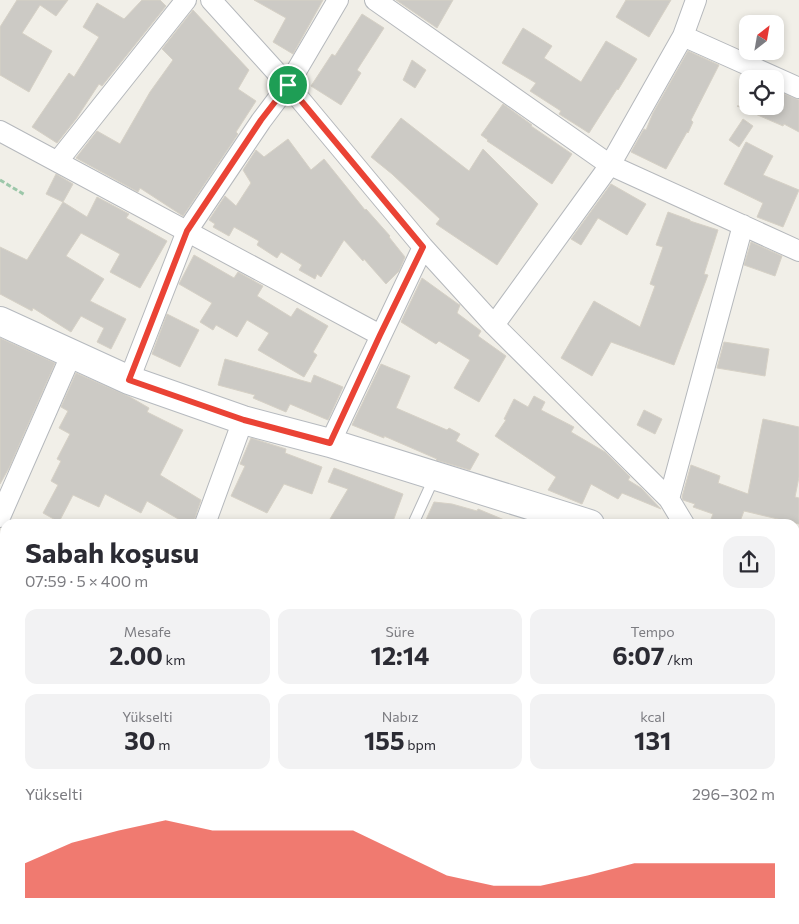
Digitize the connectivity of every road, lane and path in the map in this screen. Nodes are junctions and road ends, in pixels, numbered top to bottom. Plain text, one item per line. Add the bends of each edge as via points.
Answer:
1 (186, 0) edge
2 (212, 0) edge
3 (338, 0) edge
4 (375, 0) edge
5 (696, 0) edge
6 (683, 36) junction
7 (288, 85) junction
8 (799, 88) edge
9 (0, 131) edge
10 (58, 161) junction
11 (610, 165) junction
12 (0, 180) edge
13 (26, 195) dead end
14 (744, 225) junction
15 (187, 231) junction
16 (423, 247) junction
17 (799, 251) edge
18 (0, 321) edge
19 (494, 325) junction
20 (380, 335) junction
21 (72, 353) junction
22 (129, 380) junction
23 (244, 420) junction
24 (330, 443) junction
25 (434, 477) junction
26 (668, 499) junction
27 (0, 517) edge
28 (207, 519) edge
29 (415, 519) edge
30 (573, 519) edge
31 (681, 519) edge

1 - 10 street
2 - 7 street
3 - 7 street
4 - 11 street
5 - 6 street
6 - 8 street
6 - 11 street
7 - 15 street
7 - 16 street
9 - 10 street
10 - 15 street
11 - 14 street
11 - 19 street
12 - 13 path
14 - 17 street
14 - 26 street
15 - 20 street
15 - 22 street
16 - 19 street
16 - 20 street
18 - 21 main road
19 - 26 street
20 - 24 street
21 - 22 main road
21 - 27 street
22 - 23 main road
23 - 24 main road
23 - 28 street
24 - 25 main road
25 - 29 lane
25 - 30 main road
26 - 31 street

